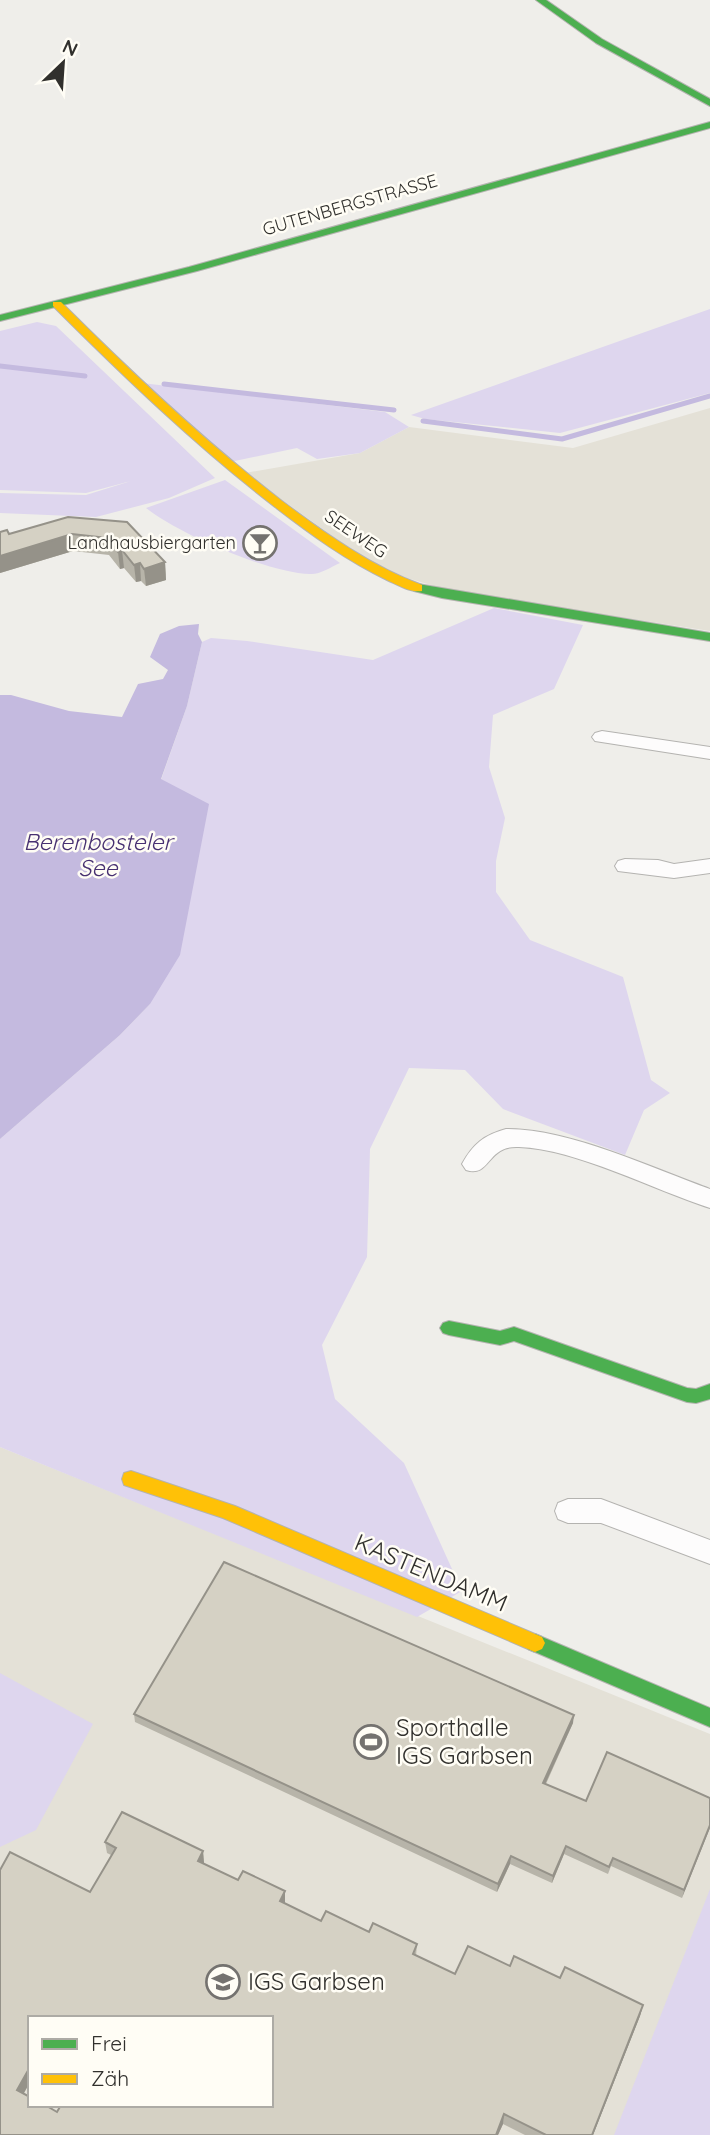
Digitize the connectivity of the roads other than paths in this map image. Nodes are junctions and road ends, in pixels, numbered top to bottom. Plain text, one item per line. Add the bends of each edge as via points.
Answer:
1 (540, 0) edge
2 (710, 103) edge
3 (710, 125) edge
4 (57, 304) junction
5 (0, 318) edge
6 (710, 637) edge
7 (602, 737) dead end
8 (710, 753) edge
9 (625, 866) dead end
10 (710, 866) edge
11 (474, 1164) dead end
12 (707, 1191) edge
13 (449, 1328) dead end
14 (710, 1391) edge
15 (131, 1479) dead end
16 (568, 1511) dead end
17 (710, 1552) edge
18 (710, 1717) edge

1 - 2 street via 599,41
3 - 4 street, GUTENBERGSTRASSE
4 - 5 street, GUTENBERGSTRASSE
4 - 6 street, SEEWEG via 145,393 237,474 385,577 442,594
7 - 8 street
9 - 10 street via 674,871
11 - 12 street via 486,1145 509,1137 547,1142
13 - 14 street via 500,1338 514,1334 687,1395
15 - 18 street, KASTENDAMM via 228,1513
16 - 17 street via 601,1511

